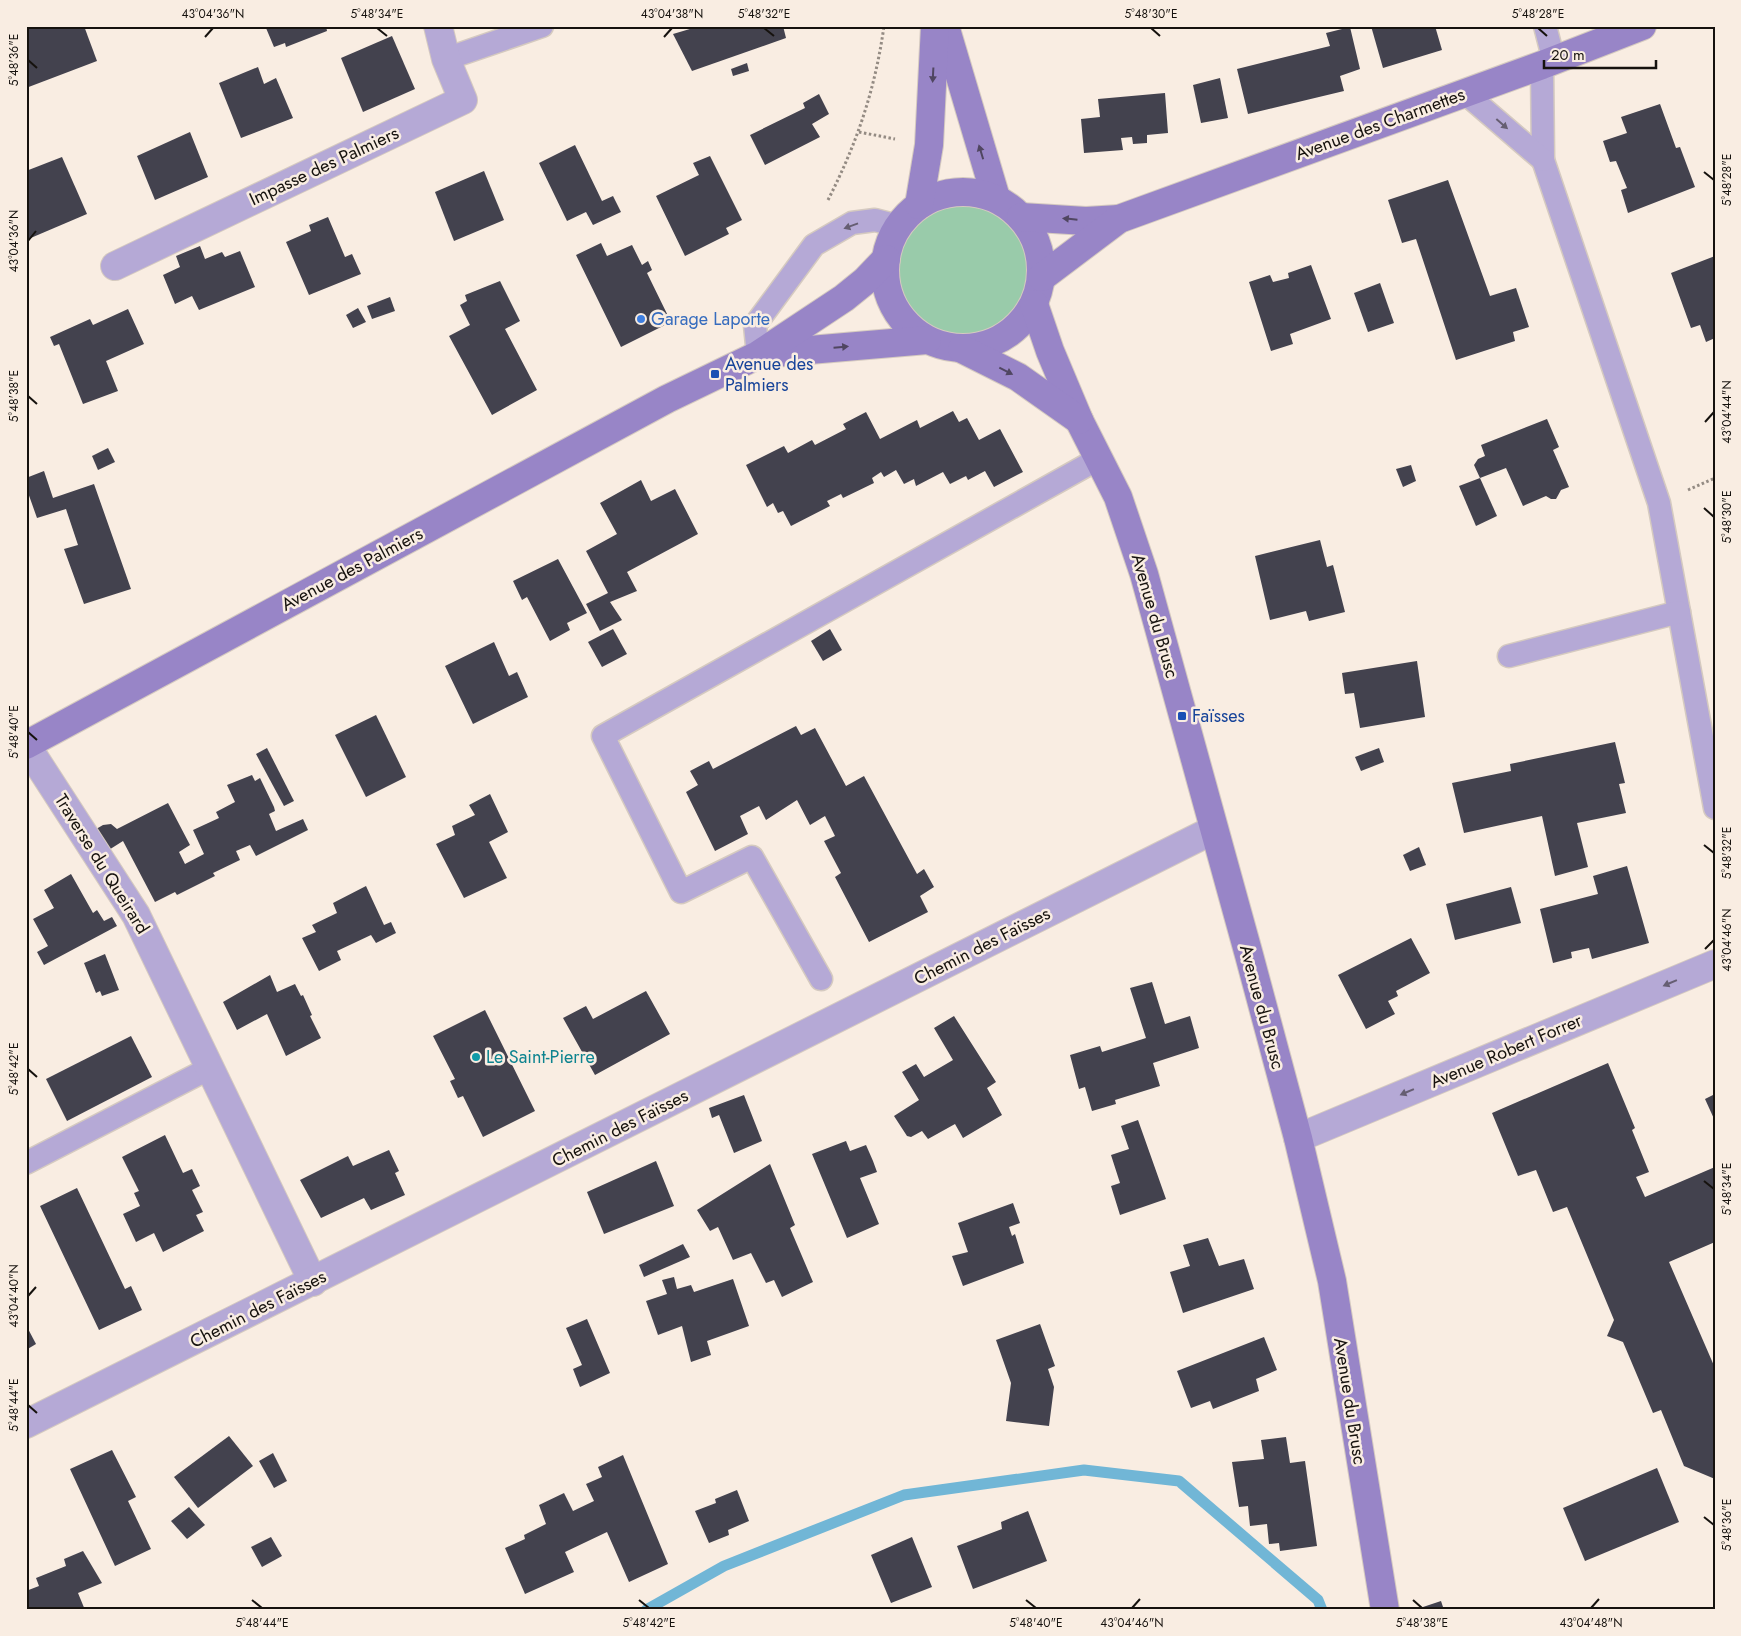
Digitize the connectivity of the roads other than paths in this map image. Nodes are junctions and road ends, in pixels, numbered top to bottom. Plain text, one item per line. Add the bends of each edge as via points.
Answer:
1 (438, 26) edge
2 (542, 26) edge
3 (935, 26) edge
4 (945, 26) edge
5 (1545, 26) edge
6 (1642, 26) edge
7 (446, 60) junction
8 (1548, 63) junction
9 (1466, 92) junction
10 (1543, 160) junction
11 (996, 198) junction
12 (919, 205) junction
13 (1021, 217) junction
14 (1119, 219) junction
15 (898, 226) junction
16 (886, 259) junction
17 (114, 266) dead end
18 (1042, 277) junction
19 (1034, 304) junction
20 (927, 340) junction
21 (962, 349) junction
22 (758, 354) junction
23 (1079, 420) junction
24 (1098, 459) junction
25 (1679, 612) junction
26 (1509, 656) dead end
27 (26, 745) edge
28 (1715, 808) edge
29 (1213, 830) junction
30 (1715, 964) edge
31 (822, 979) dead end
32 (210, 1068) junction
33 (1298, 1138) junction
34 (26, 1163) edge
35 (313, 1282) junction
36 (26, 1424) edge
37 (1386, 1610) edge

1 - 7 street, Impasse des Palmiers
2 - 7 lane
3 -> 12 street via 929,146
11 -> 4 street
5 - 8 lane
6 - 8 street, Avenue des Charmettes
7 - 17 street, Impasse des Palmiers via 464,100
8 - 9 street, Avenue des Charmettes
8 - 10 lane
9 -> 10 lane
9 - 14 street, Avenue des Charmettes
10 - 25 lane via 1658,503
11 - 12 street via 970,191 944,194
11 - 13 street
12 - 15 street
14 -> 13 street, Avenue des Charmettes via 1086,221
13 - 18 street via 1034,235 1041,255
14 - 18 street, Avenue des Charmettes
15 - 16 street
15 -> 22 lane via 875,220 852,223 814,245 755,326
16 - 20 street via 886,283 894,306 907,325
16 - 22 street, Avenue des Palmiers via 844,298
18 - 19 street
19 - 21 street via 1022,322 1005,337 984,346
19 - 23 street, Avenue du Brusc
20 - 21 street
22 -> 20 street, Avenue des Palmiers
21 -> 23 street, Avenue du Brusc via 1018,377
22 - 27 street, Avenue des Palmiers via 667,399
23 - 24 street, Avenue du Brusc
24 - 29 street, Avenue du Brusc via 1118,497 1144,574
24 - 31 lane via 603,736 681,892 752,857
25 - 26 lane
25 - 28 lane
27 - 32 street, Traverse du Queirard via 136,915
29 - 33 street, Avenue du Brusc
29 - 35 street, Chemin des Faïsses
30 -> 33 street, Avenue Robert Forrer
32 - 34 lane
32 - 35 street, Traverse du Queirard
33 - 37 street, Avenue du Brusc via 1332,1281
35 - 36 street, Chemin des Faïsses

